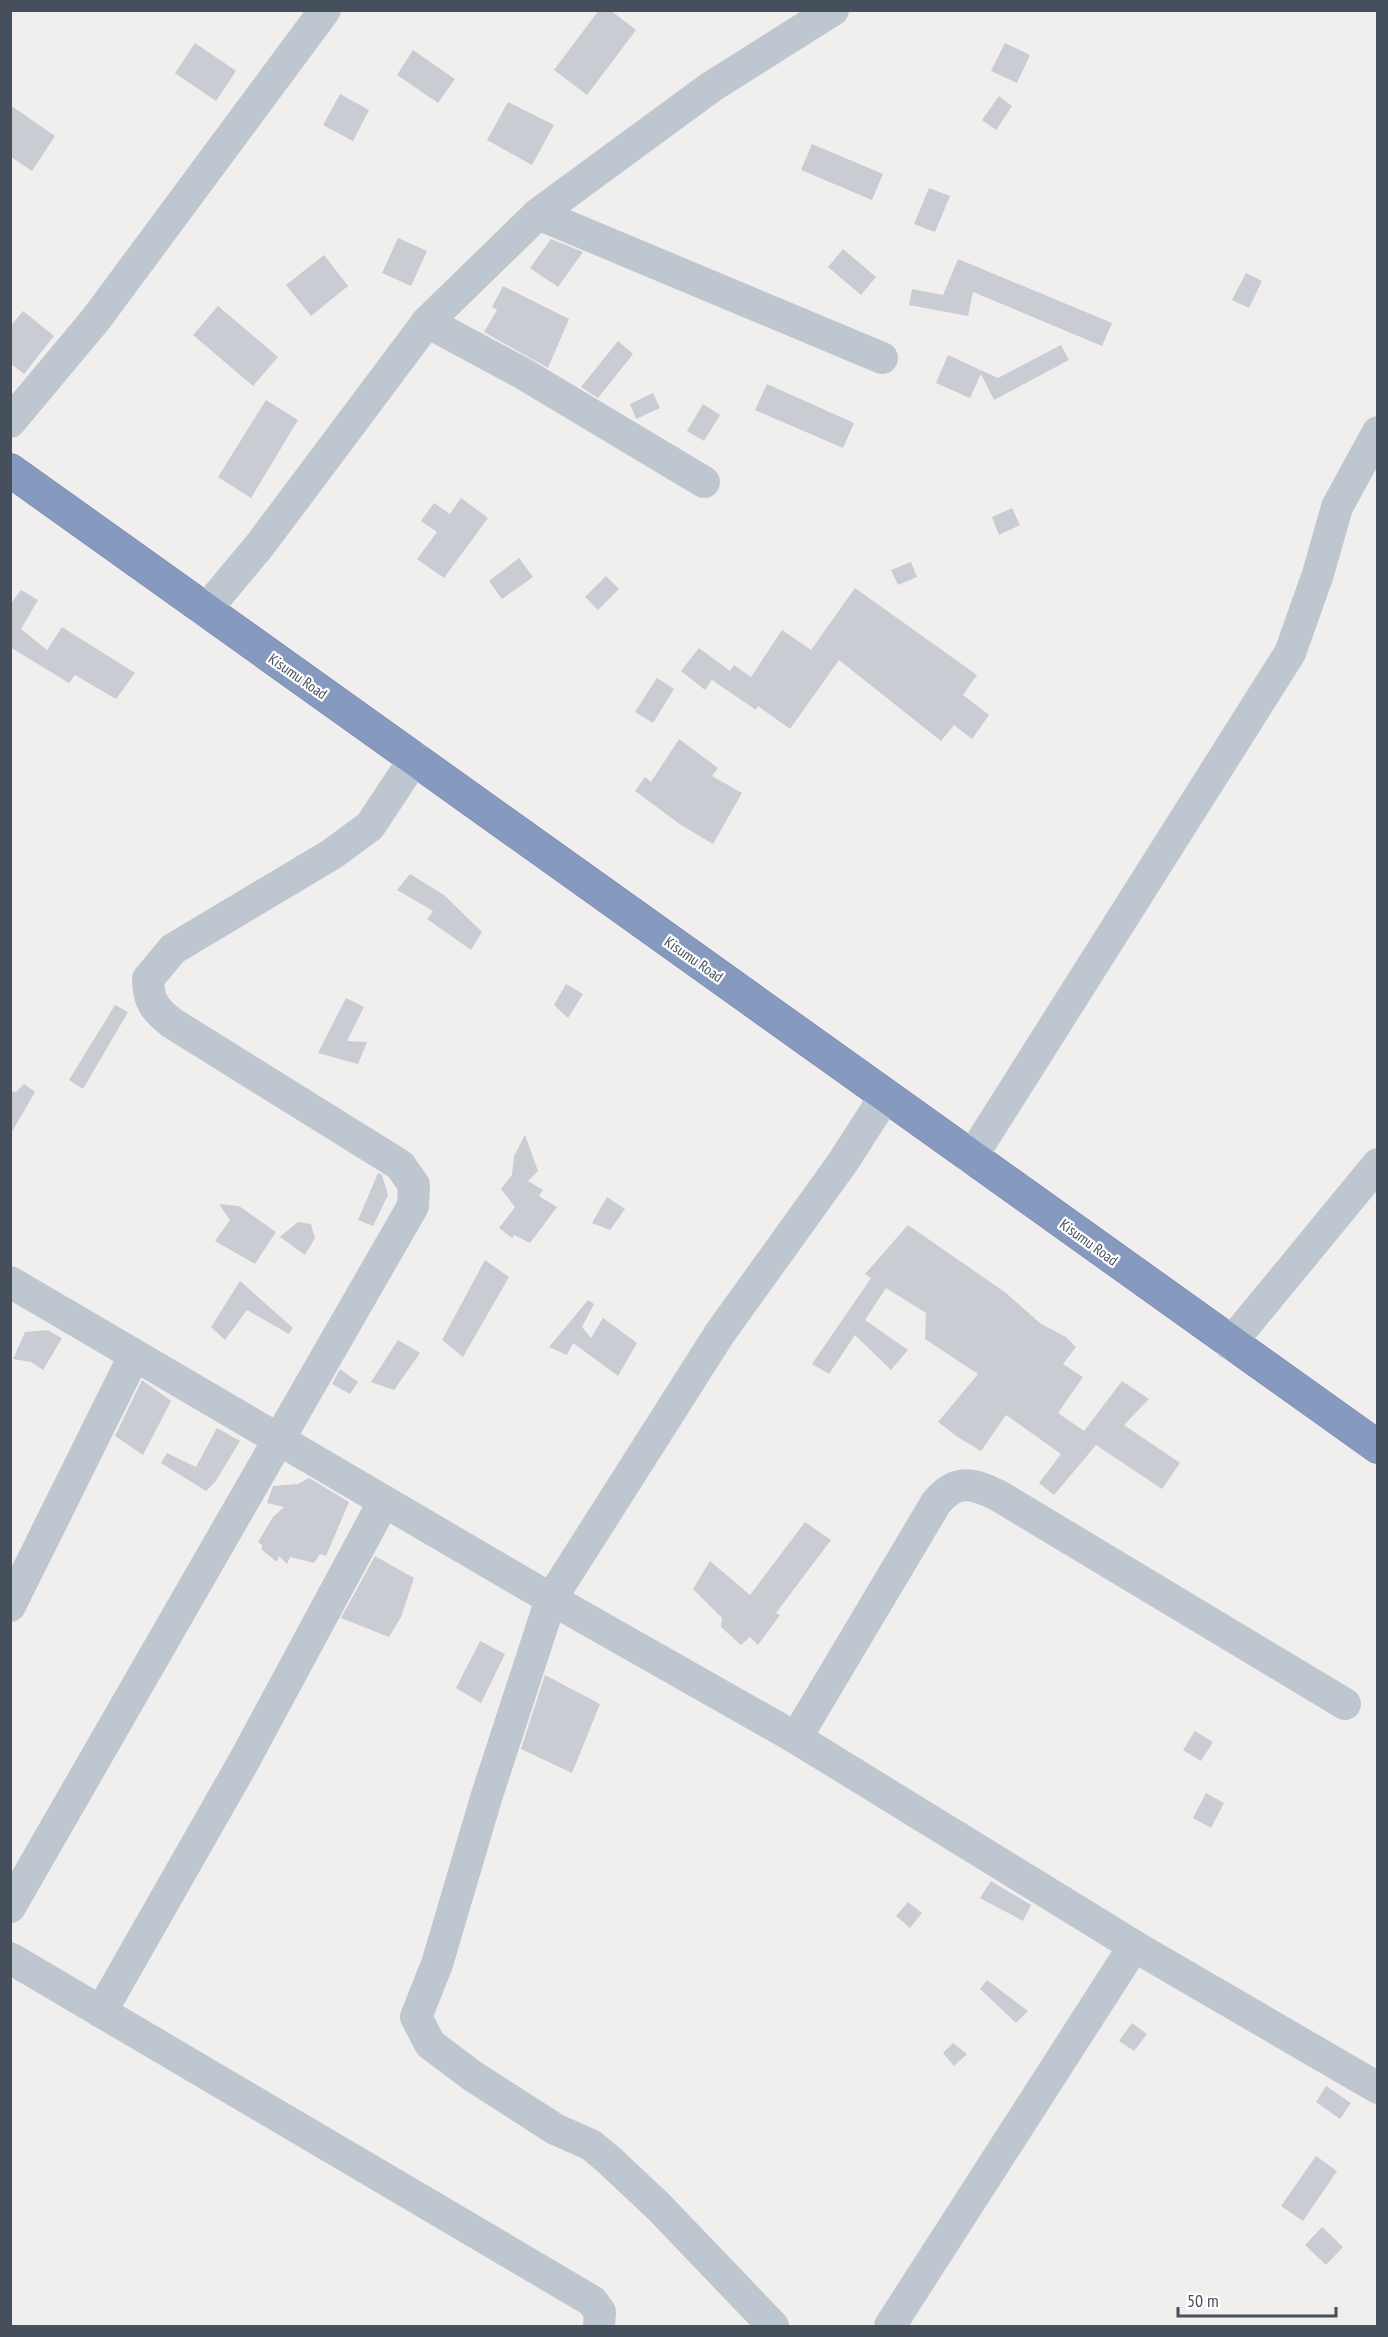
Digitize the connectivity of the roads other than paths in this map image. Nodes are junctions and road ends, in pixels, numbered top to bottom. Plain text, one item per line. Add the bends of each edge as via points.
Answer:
1 (325, 10) edge
2 (832, 10) edge
3 (538, 214) junction
4 (427, 322) junction
5 (882, 358) dead end
6 (10, 422) edge
7 (1377, 432) edge
8 (10, 470) edge
9 (704, 482) dead end
10 (205, 611) junction
11 (415, 758) junction
12 (886, 1095) junction
13 (971, 1158) junction
14 (1377, 1164) edge
15 (10, 1282) edge
16 (1230, 1344) junction
17 (134, 1356) junction
18 (277, 1439) junction
19 (1377, 1447) edge
20 (384, 1501) junction
21 (551, 1599) junction
22 (10, 1606) edge
23 (1346, 1704) dead end
24 (796, 1738) junction
25 (10, 1907) edge
26 (1134, 1946) junction
27 (10, 1958) edge
28 (101, 2012) junction
29 (1377, 2088) edge
30 (599, 2326) edge
31 (773, 2326) edge
32 (890, 2326) edge

1 - 6 street via 96,319
2 - 3 street via 711,87
3 - 4 street
3 - 5 street
4 - 9 street via 522,373
4 - 10 street via 260,545
7 - 13 street via 1337,507 1290,653
8 - 10 highway, Kisumu Road
10 - 11 highway, Kisumu Road
11 - 12 highway, Kisumu Road
11 - 18 street via 370,826 173,950 148,979 148,995 156,1011 400,1165 414,1185 412,1206 398,1235
12 - 13 highway, Kisumu Road
12 - 21 street via 843,1162 720,1333
13 - 16 highway, Kisumu Road
14 - 16 street
15 - 17 street
16 - 19 highway, Kisumu Road
17 - 18 street
17 - 22 street
18 - 20 street
18 - 25 street
20 - 21 street
20 - 28 street via 244,1761
21 - 24 street
21 - 31 street via 437,1964 417,2016 430,2044 474,2077 555,2129 591,2145 609,2160
23 - 24 street via 999,1496 979,1486 963,1485 946,1490 936,1503
24 - 26 street
26 - 29 street
26 - 32 street
27 - 28 street
28 - 30 street via 592,2301 600,2312

